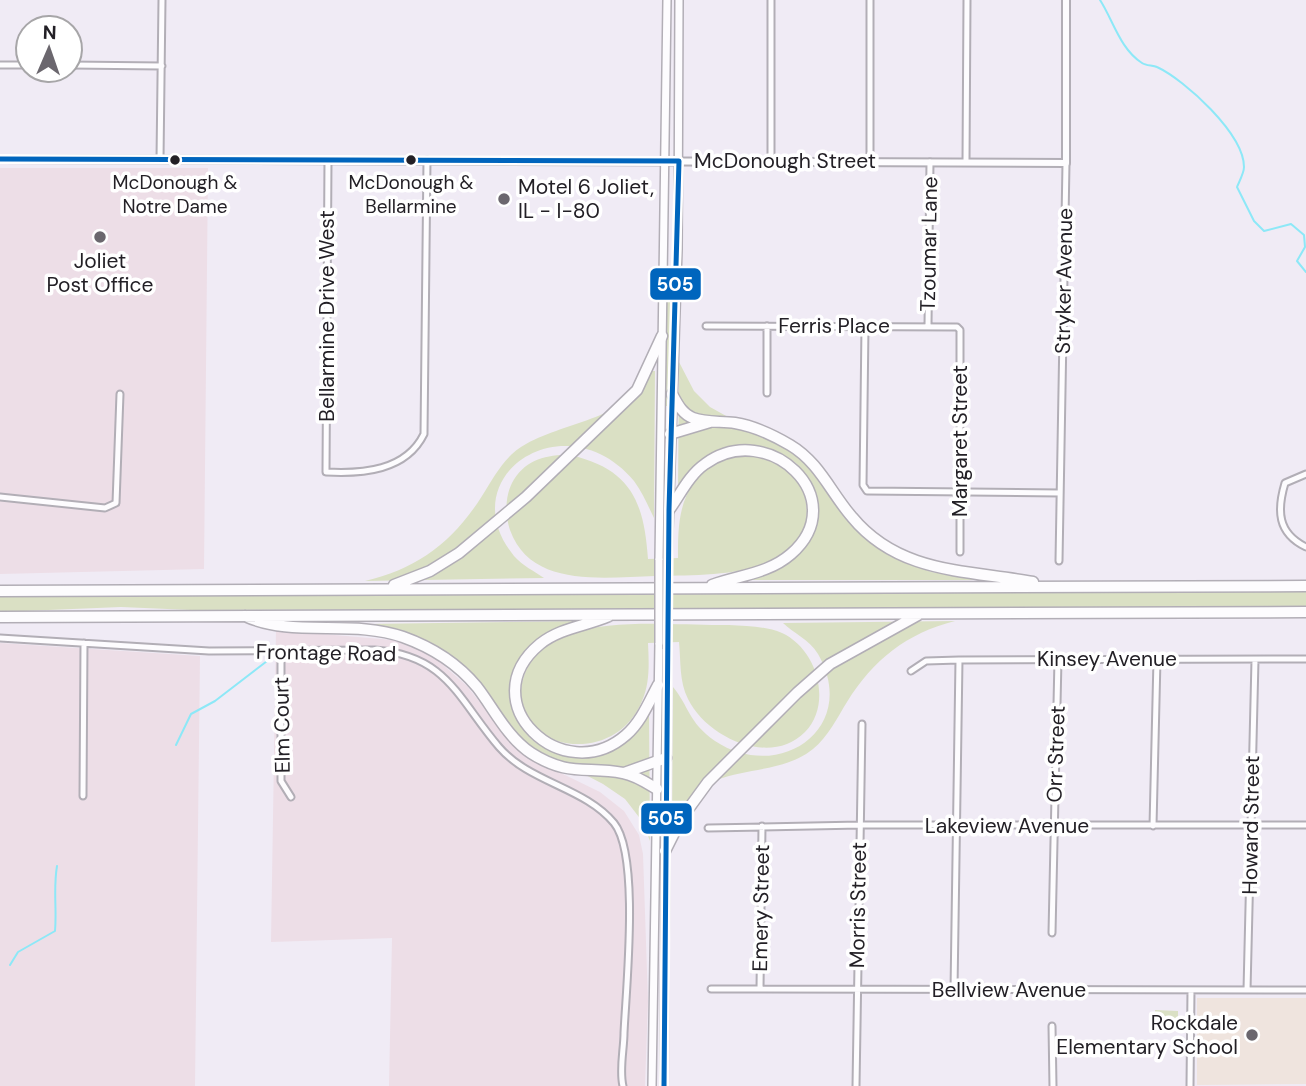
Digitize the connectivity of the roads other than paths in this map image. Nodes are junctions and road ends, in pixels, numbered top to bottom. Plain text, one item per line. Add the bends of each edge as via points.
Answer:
1 (162, 0) edge
2 (667, 0) edge
3 (679, 0) edge
4 (771, 0) edge
5 (870, 0) edge
6 (967, 0) edge
7 (1066, 0) edge
8 (84, 65) edge
9 (162, 66) junction
10 (0, 159) edge
11 (160, 159) junction
12 (328, 160) junction
13 (426, 160) junction
14 (664, 160) junction
15 (679, 160) junction
16 (771, 161) junction
17 (870, 162) junction
18 (930, 162) junction
19 (967, 162) junction
20 (1066, 163) junction
21 (706, 326) dead end
22 (767, 326) junction
23 (865, 326) junction
24 (928, 326) junction
25 (960, 330) joint
26 (662, 335) junction
27 (767, 393) dead end
28 (120, 394) dead end
29 (672, 394) junction
30 (710, 422) junction
31 (670, 434) junction
32 (1306, 474) edge
33 (959, 492) junction
34 (1060, 492) junction
35 (0, 497) edge
36 (668, 510) junction
37 (1306, 547) edge
38 (960, 552) dead end
39 (1059, 561) dead end
40 (1306, 586) edge
41 (704, 587) junction
42 (1058, 587) junction
43 (374, 589) junction
44 (0, 591) edge
45 (1306, 612) edge
46 (921, 613) junction
47 (613, 614) junction
48 (241, 615) junction
49 (0, 617) edge
50 (0, 638) edge
51 (84, 643) junction
52 (281, 651) junction
53 (1058, 659) junction
54 (1157, 659) junction
55 (1306, 659) edge
56 (959, 660) junction
57 (1255, 660) junction
58 (911, 671) dead end
59 (658, 685) junction
60 (862, 724) dead end
61 (662, 760) junction
62 (624, 773) junction
63 (657, 789) junction
64 (83, 796) dead end
65 (291, 797) dead end
66 (860, 825) junction
67 (1251, 825) junction
68 (1306, 825) edge
69 (762, 826) junction
70 (956, 826) junction
71 (1054, 826) junction
72 (1153, 826) junction
73 (708, 828) dead end
74 (665, 851) junction
75 (1052, 933) dead end
76 (711, 989) dead end
77 (760, 989) junction
78 (857, 989) junction
79 (954, 990) junction
80 (1191, 990) junction
81 (1247, 990) junction
82 (1306, 990) edge
83 (1052, 1026) dead end
84 (624, 1086) edge
85 (652, 1086) edge
86 (664, 1086) edge
87 (856, 1086) edge
88 (1053, 1086) edge
89 (1190, 1086) edge

1 - 9 street
2 - 14 main road
3 - 15 main road
4 - 16 street
5 - 17 street
6 - 19 street
7 - 20 street, Stryker Avenue
8 - 9 street
9 - 11 street
10 - 11 street, McDonough Street
11 - 12 street, McDonough Street
12 - 13 street, McDonough Street
12 - 13 street, Bellarmine Drive West via 326,472 360,472 398,463 411,455 424,434
13 - 14 street, McDonough Street
14 - 15 street, McDonough Street
14 - 26 main road
15 - 16 street, McDonough Street
15 - 29 main road
16 - 17 street, McDonough Street
17 - 18 street, McDonough Street
18 - 19 street, McDonough Street
18 - 24 street, Tzoumar Lane
19 - 20 street, McDonough Street
20 - 34 street, Stryker Avenue
21 - 22 street, Ferris Place
22 - 23 street, Ferris Place
22 - 27 street
23 - 24 street, Ferris Place
23 - 33 street via 863,485 867,491
24 - 25 street, Ferris Place
25 - 33 street, Margaret Street
26 - 43 highway via 637,390 512,510 430,571
26 - 59 main road, bridge
28 - 35 street via 116,503 105,508
29 - 30 highway via 687,415
29 - 31 main road
30 - 31 highway
30 - 42 highway via 754,427 800,451 862,528 898,554 944,570
31 - 36 main road
32 - 37 street via 1285,483 1278,505 1288,532
33 - 34 street
33 - 38 street, Margaret Street
34 - 39 street, Stryker Avenue
36 - 41 highway via 702,466 737,451 764,452 783,460 799,473 808,489 810,524 791,554 762,570
36 - 61 main road, bridge
40 - 42 highway
41 - 42 highway
41 - 43 highway
43 - 44 highway
45 - 46 highway
46 - 47 highway
46 - 74 highway via 830,664 797,692 708,782
47 - 48 highway
47 - 59 highway via 558,633 533,651 516,684 522,719 534,735 555,747 606,748 627,734
48 - 49 highway
48 - 62 highway via 262,624 368,629 416,642 466,675 514,738 532,754 581,772
50 - 51 street, Frontage Road
51 - 52 street, Frontage Road
51 - 64 street
52 - 65 street, Elm Court via 281,780
52 - 84 street, Frontage Road via 385,651 422,661 450,681 514,763 592,804 612,821 628,859
53 - 54 street, Kinsey Avenue
53 - 56 street, Kinsey Avenue
53 - 71 street, Orr Street
54 - 57 street, Kinsey Avenue
54 - 72 street
55 - 57 street, Kinsey Avenue
56 - 58 street, Kinsey Avenue via 926,661
56 - 70 street
57 - 67 street, Howard Street
59 - 61 main road
60 - 66 street, Morris Street
61 - 62 highway
61 - 63 main road
61 - 74 main road
62 - 63 highway
63 - 85 main road
66 - 69 street, Lakeview Avenue
66 - 70 street, Lakeview Avenue
66 - 78 street, Morris Street
67 - 68 street, Lakeview Avenue
67 - 72 street, Lakeview Avenue
67 - 81 street, Howard Street
69 - 73 street, Lakeview Avenue
69 - 77 street, Emery Street
70 - 71 street, Lakeview Avenue
70 - 79 street
71 - 72 street, Lakeview Avenue
71 - 75 street, Orr Street
74 - 86 main road
76 - 77 street, Bellview Avenue
77 - 78 street, Bellview Avenue
78 - 79 street, Bellview Avenue
78 - 87 street, Morris Street
79 - 80 street, Bellview Avenue
80 - 81 street, Bellview Avenue
80 - 89 street
81 - 82 street, Bellview Avenue
83 - 88 street

